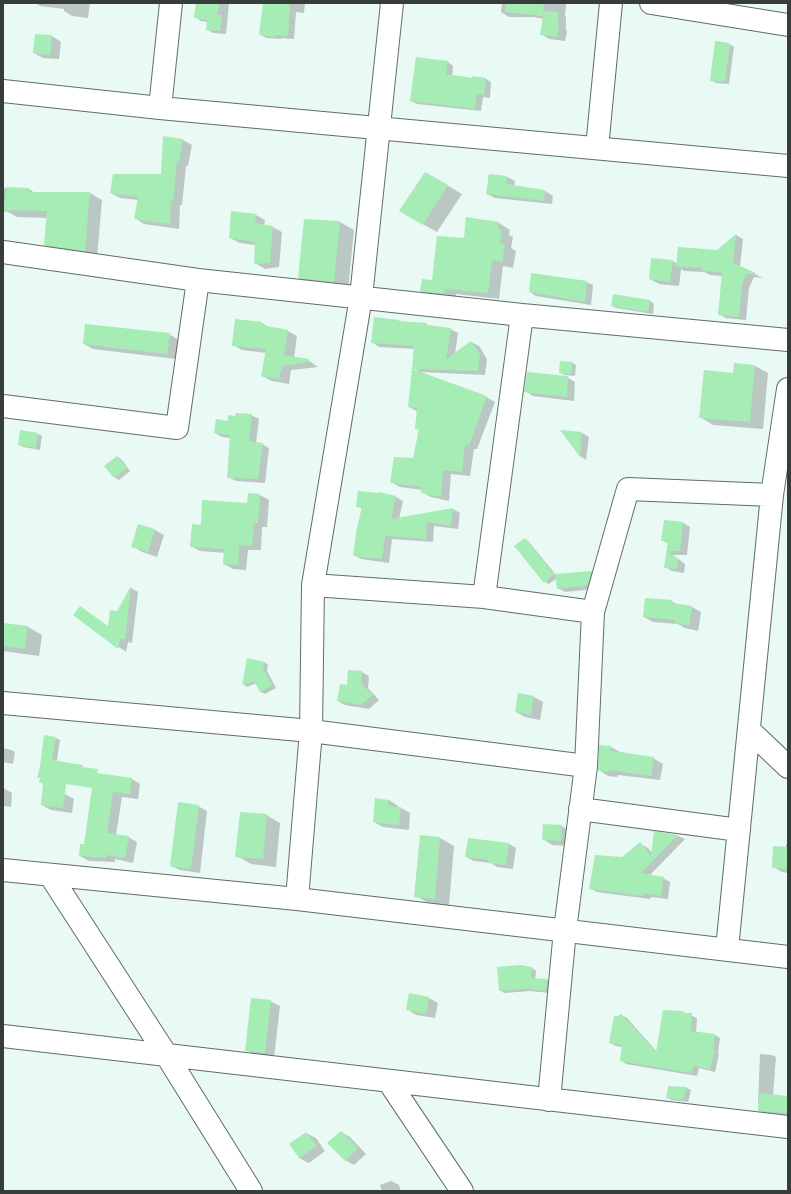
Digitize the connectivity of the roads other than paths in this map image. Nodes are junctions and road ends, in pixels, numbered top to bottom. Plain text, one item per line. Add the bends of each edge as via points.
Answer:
1 (171, 3) edge
2 (392, 3) edge
3 (611, 3) edge
4 (651, 3) edge
5 (788, 25) edge
6 (3, 91) edge
7 (160, 108) junction
8 (379, 128) junction
9 (597, 148) junction
10 (788, 166) edge
11 (3, 252) edge
12 (198, 280) junction
13 (361, 298) junction
14 (522, 315) junction
15 (788, 340) edge
16 (788, 389) edge
17 (3, 406) edge
18 (772, 495) junction
19 (312, 585) junction
20 (484, 597) junction
21 (593, 612) junction
22 (3, 703) edge
23 (749, 730) junction
24 (311, 731) junction
25 (586, 766) junction
26 (788, 767) edge
27 (580, 809) junction
28 (739, 830) junction
29 (3, 870) edge
30 (50, 875) junction
31 (297, 899) junction
32 (565, 930) junction
33 (727, 949) junction
34 (788, 957) edge
35 (3, 1036) edge
36 (167, 1056) junction
37 (389, 1082) junction
38 (549, 1100) junction
39 (788, 1127) edge
40 (251, 1191) edge
41 (462, 1191) edge

1 - 7 street
2 - 8 street
3 - 9 street
4 - 5 street
6 - 7 street
7 - 8 street
8 - 9 street
8 - 13 street
9 - 10 street
11 - 12 street
12 - 13 street
12 - 17 street via 177,428
13 - 14 street
13 - 19 street
14 - 15 street
14 - 20 street
16 - 18 street
18 - 21 street via 628,489
18 - 23 street
19 - 20 street
19 - 24 street
20 - 21 street
21 - 25 street
22 - 24 street
23 - 26 street
23 - 28 street
24 - 25 street
24 - 31 street
25 - 27 street
27 - 28 street
27 - 32 street
28 - 33 street
29 - 30 street
30 - 31 street
30 - 36 street
31 - 32 street
32 - 33 street
32 - 38 street
33 - 34 street
35 - 36 street
36 - 37 street
36 - 40 street
37 - 38 street
37 - 41 street
38 - 39 street

